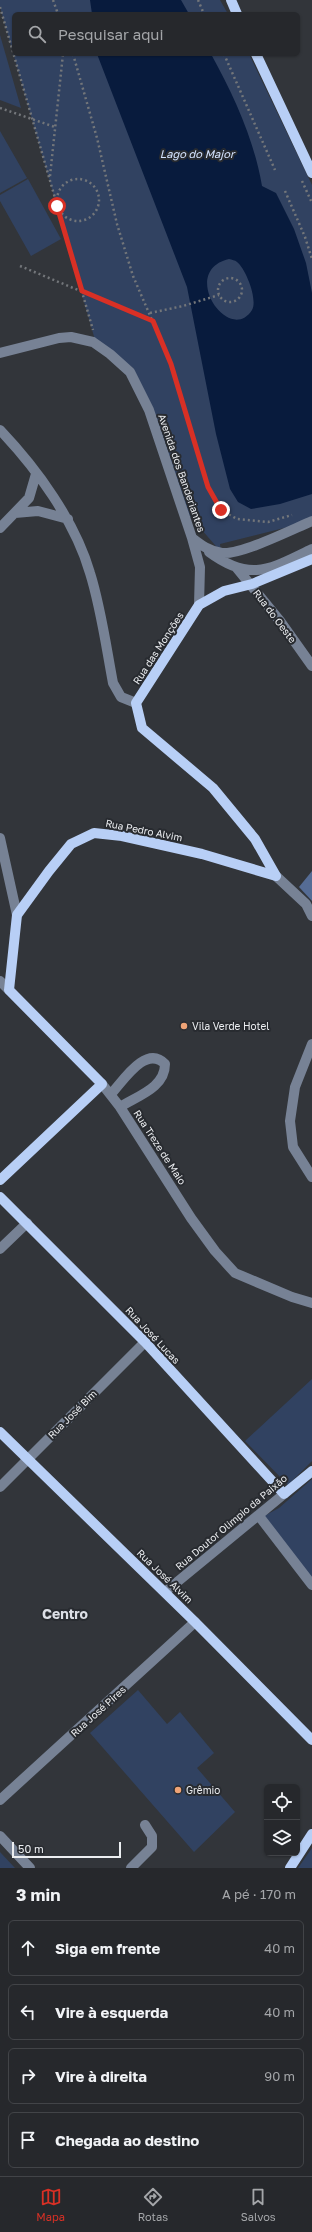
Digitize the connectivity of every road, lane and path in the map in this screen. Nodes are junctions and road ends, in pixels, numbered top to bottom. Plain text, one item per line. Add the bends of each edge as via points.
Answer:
1 (53, 0) edge
2 (198, 0) edge
3 (231, 0) edge
4 (0, 7) edge
5 (57, 12) edge
6 (203, 12) edge
7 (237, 12) edge
8 (12, 49) edge
9 (14, 56) edge
10 (63, 56) edge
11 (74, 56) edge
12 (225, 56) edge
13 (257, 56) edge
14 (0, 108) edge
15 (32, 119) junction
16 (55, 127) junction
17 (309, 160) edge
18 (276, 170) dead end
19 (312, 173) edge
20 (49, 178) junction
21 (285, 191) dead end
22 (57, 206) junction
23 (312, 259) edge
24 (20, 266) dead end
25 (82, 291) junction
26 (219, 294) junction
27 (150, 313) junction
28 (153, 321) junction
29 (93, 332) dead end
30 (0, 353) edge
31 (0, 430) edge
32 (36, 474) junction
33 (15, 513) junction
34 (68, 519) junction
35 (312, 521) edge
36 (276, 525) dead end
37 (0, 528) edge
38 (192, 538) junction
39 (205, 548) junction
40 (312, 549) edge
41 (312, 559) edge
42 (236, 567) junction
43 (252, 584) junction
44 (199, 605) junction
45 (312, 666) edge
46 (136, 704) junction
47 (0, 838) edge
48 (276, 876) junction
49 (17, 915) junction
50 (312, 916) edge
51 (0, 981) edge
52 (9, 990) junction
53 (312, 1044) edge
54 (102, 1084) junction
55 (111, 1094) junction
56 (120, 1107) junction
57 (312, 1177) edge
58 (0, 1180) edge
59 (0, 1197) edge
60 (27, 1223) junction
61 (0, 1249) edge
62 (312, 1303) edge
63 (145, 1342) junction
64 (0, 1432) edge
65 (28, 1459) junction
66 (312, 1471) edge
67 (0, 1487) edge
68 (284, 1494) junction
69 (259, 1516) junction
70 (312, 1585) edge
71 (165, 1592) junction
72 (195, 1622) junction
73 (312, 1740) edge
74 (0, 1800) edge
75 (146, 1825) dead end
76 (312, 1834) edge
77 (0, 1836) edge
78 (30, 1868) edge
79 (131, 1868) edge
80 (290, 1868) edge

1 - 5 path
2 - 6 path
3 - 7 main road
4 - 8 path
9 - 15 path
10 - 16 path
11 - 27 path via 97,138 117,224 133,276
12 - 18 path
13 - 17 main road
14 - 15 path
15 - 16 path
15 - 20 path
16 - 20 path
17 - 19 main road
20 - 22 path
21 - 23 path
22 - 22 path via 67,218 81,221 94,215 100,201 99,194 86,179 72,179 61,186
22 - 25 path
24 - 25 path
25 - 28 path
25 - 29 path
26 - 26 path via 227,301 235,301 241,292 240,285 234,279 223,280 218,286
26 - 27 path via 183,306
27 - 28 path
28 - 36 path via 171,364 208,487 221,510 237,519 268,522 297,515
30 - 38 street, Avenida dos Banderiantes via 71,337 93,342 130,372 149,410
31 - 32 street
32 - 33 street via 29,498
32 - 34 street
33 - 34 street via 38,512
33 - 37 street
34 - 46 street via 90,572 113,683 122,697
35 - 39 street via 238,550 223,553
38 - 39 street
38 - 44 street, Avenida dos Banderiantes via 200,567
39 - 42 street
40 - 42 street via 265,570 251,572
41 - 43 main road
42 - 43 street, Rua do Oeste
43 - 44 main road via 224,591
43 - 45 street, Rua do Oeste
44 - 46 main road, Rua das Monções
46 - 48 main road via 142,728 213,788 255,839
47 - 49 street
48 - 49 main road, Rua Pedro Alvim via 202,854 122,836 94,833 71,844
48 - 50 street via 306,904
49 - 52 main road
51 - 52 street, Rua Treze de Maio
52 - 54 main road, Rua Treze de Maio
53 - 57 street via 295,1087 290,1121 293,1147
54 - 55 street, Rua Treze de Maio
54 - 58 main road
55 - 56 street, Rua Treze de Maio
55 - 56 street via 141,1061 154,1057 165,1064 162,1080
56 - 62 street, Rua Treze de Maio via 191,1218 235,1273
59 - 60 main road, Rua José Lucas
60 - 61 street
60 - 63 main road, Rua José Lucas
63 - 65 street, Rua José Bim
63 - 68 main road, Rua José Lucas
64 - 65 main road, Rua José Alvim
65 - 67 street, Rua José Bim
65 - 71 main road, Rua José Alvim
66 - 68 main road, Rua Doutor Olimpio da Paixão
68 - 69 street, Rua Doutor Olimpio da Paixão
69 - 70 street
69 - 71 street, Rua Doutor Olimpio da Paixão
71 - 72 main road, Rua José Alvim
72 - 73 main road, Rua José Alvim
72 - 74 street, Rua José Pires
75 - 79 street via 152,1836 152,1847
76 - 80 main road
77 - 78 street

